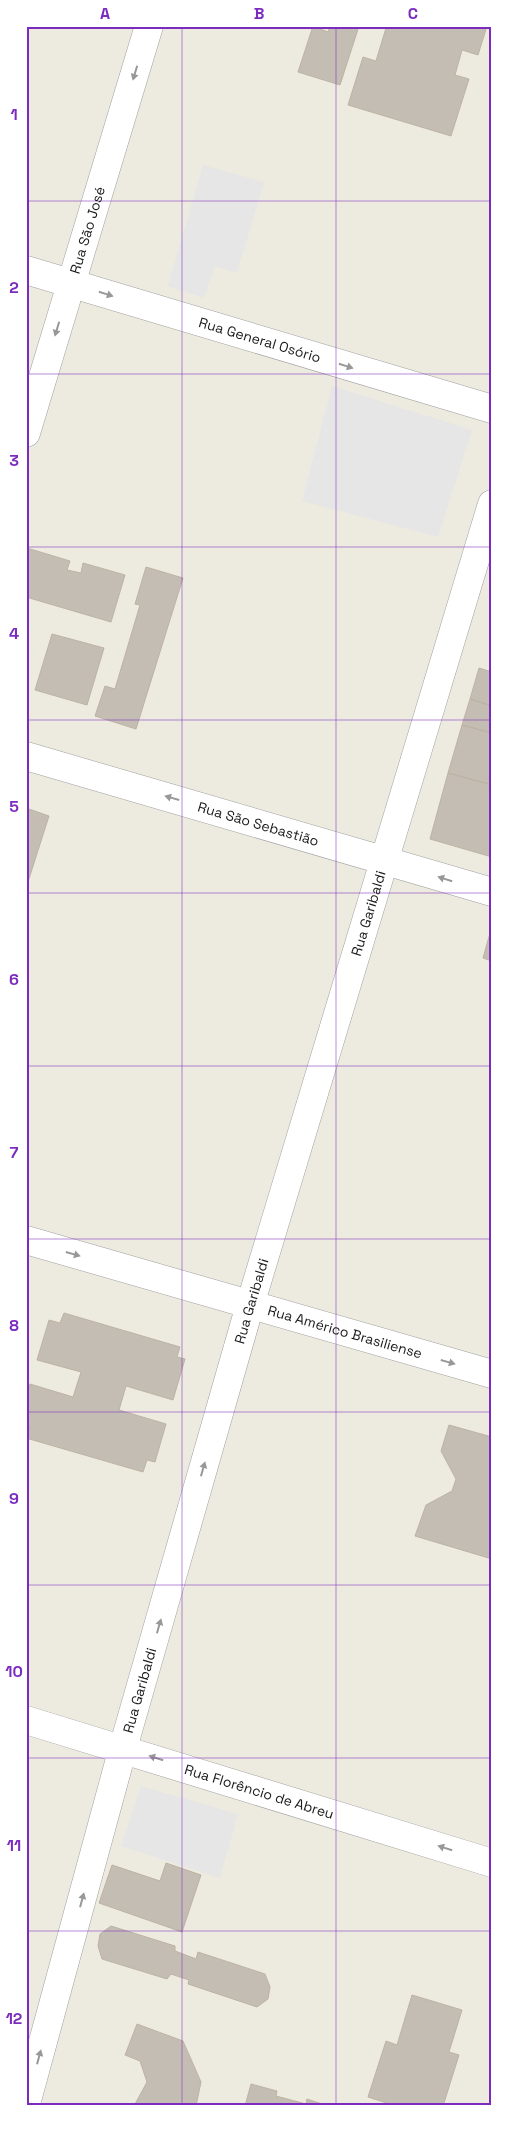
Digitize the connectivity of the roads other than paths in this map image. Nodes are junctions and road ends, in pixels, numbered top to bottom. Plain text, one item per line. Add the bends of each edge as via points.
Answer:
1 (149, 26) edge
2 (26, 270) edge
3 (71, 283) junction
4 (492, 409) edge
5 (26, 433) edge
6 (492, 504) edge
7 (26, 756) edge
8 (385, 861) junction
9 (492, 892) edge
10 (26, 1240) edge
11 (250, 1305) junction
12 (492, 1374) edge
13 (26, 1720) edge
14 (124, 1748) junction
15 (492, 1863) edge
16 (26, 2104) edge

1 -> 3 street, Rua São José
2 - 3 street, Rua General Osório
3 -> 4 street, Rua General Osório
3 -> 5 street, Rua São José
6 - 8 street, Rua Garibaldi
8 -> 7 street, Rua São Sebastião
9 -> 8 street, Rua São Sebastião
8 - 11 street, Rua Garibaldi
10 -> 11 street, Rua Américo Brasiliense
11 -> 12 street, Rua Américo Brasiliense
14 -> 11 street, Rua Garibaldi
13 - 14 street, Rua Florêncio de Abreu
15 -> 14 street, Rua Florêncio de Abreu
16 -> 14 street, Rua Garibaldi

